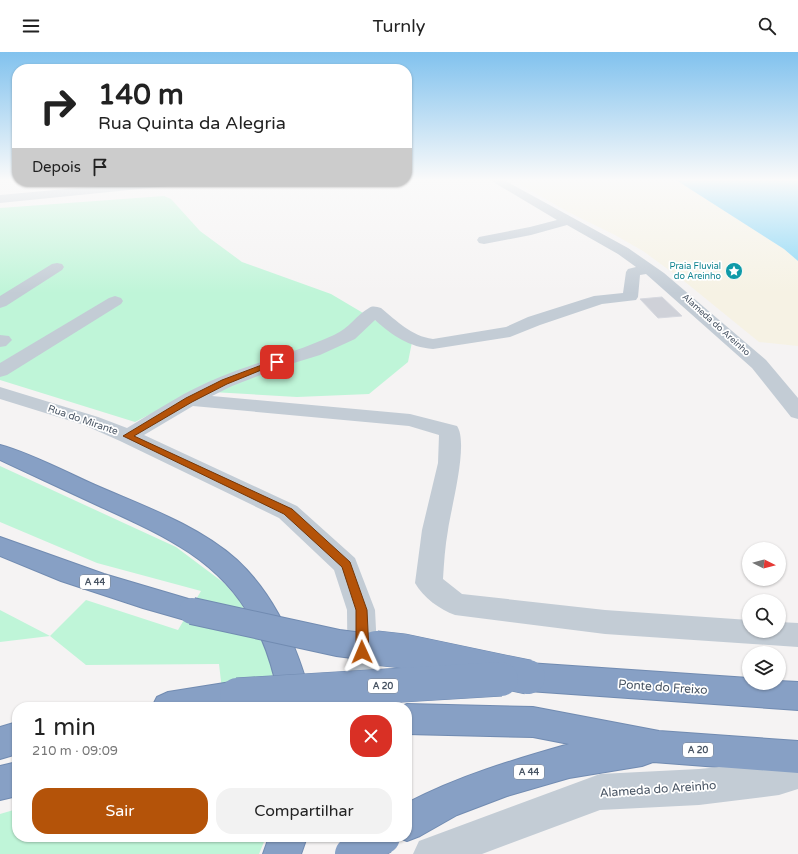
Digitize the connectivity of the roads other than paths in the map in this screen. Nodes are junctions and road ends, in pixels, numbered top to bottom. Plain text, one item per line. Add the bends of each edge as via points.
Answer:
1 (562, 217) edge
2 (568, 221) junction
3 (484, 240) dead end
4 (57, 267) dead end
5 (649, 268) junction
6 (115, 300) dead end
7 (0, 303) edge
8 (0, 371) edge
9 (0, 393) edge
10 (189, 400) junction
11 (798, 413) edge
12 (128, 436) junction
13 (0, 452) edge
14 (0, 546) edge
15 (798, 635) edge
16 (528, 677) junction
17 (798, 696) edge
18 (197, 702) edge
19 (293, 702) edge
20 (364, 702) edge
21 (412, 719) edge
22 (12, 739) edge
23 (0, 743) edge
24 (659, 747) junction
25 (798, 757) edge
26 (798, 772) edge
27 (12, 780) edge
28 (0, 783) edge
29 (412, 821) edge
30 (286, 842) edge
31 (365, 842) edge
32 (374, 842) edge
33 (282, 854) edge
34 (352, 854) edge
35 (364, 854) edge
36 (432, 854) edge

1 - 2 street, Alameda do Areinho
2 - 3 street
2 - 5 street, Alameda do Areinho
4 - 7 street
5 - 10 street via 633,272 630,297 600,299 534,321 510,332 421,344 412,341 375,311 349,335 314,351 225,382
5 - 11 street, Alameda do Areinho via 759,364
6 - 8 street
9 - 12 street, Rua do Mirante via 91,421
10 - 12 street
10 - 15 street via 410,420 450,431 449,463 435,530 428,583 454,604 605,622
12 - 20 street, Rua do Mirante via 288,512 346,565 361,610
13 - 19 highway via 141,516 202,547 228,567 257,602 283,655
14 - 16 highway, A 44, bridge via 53,568 166,605 338,643 403,651
16 - 17 highway, Ponte do Freixo / A 20
16 - 18 highway, A 20, bridge via 403,686 312,689 237,695
21 - 24 highway, A 20 via 533,722
22 - 23 highway
24 - 25 highway, A 20
24 - 29 highway, A 44 via 569,760 507,778 447,801
26 - 36 street, Alameda do Areinho via 779,778 699,787 600,792
27 - 28 highway
30 - 33 highway
31 - 35 street
32 - 34 highway, bridge

